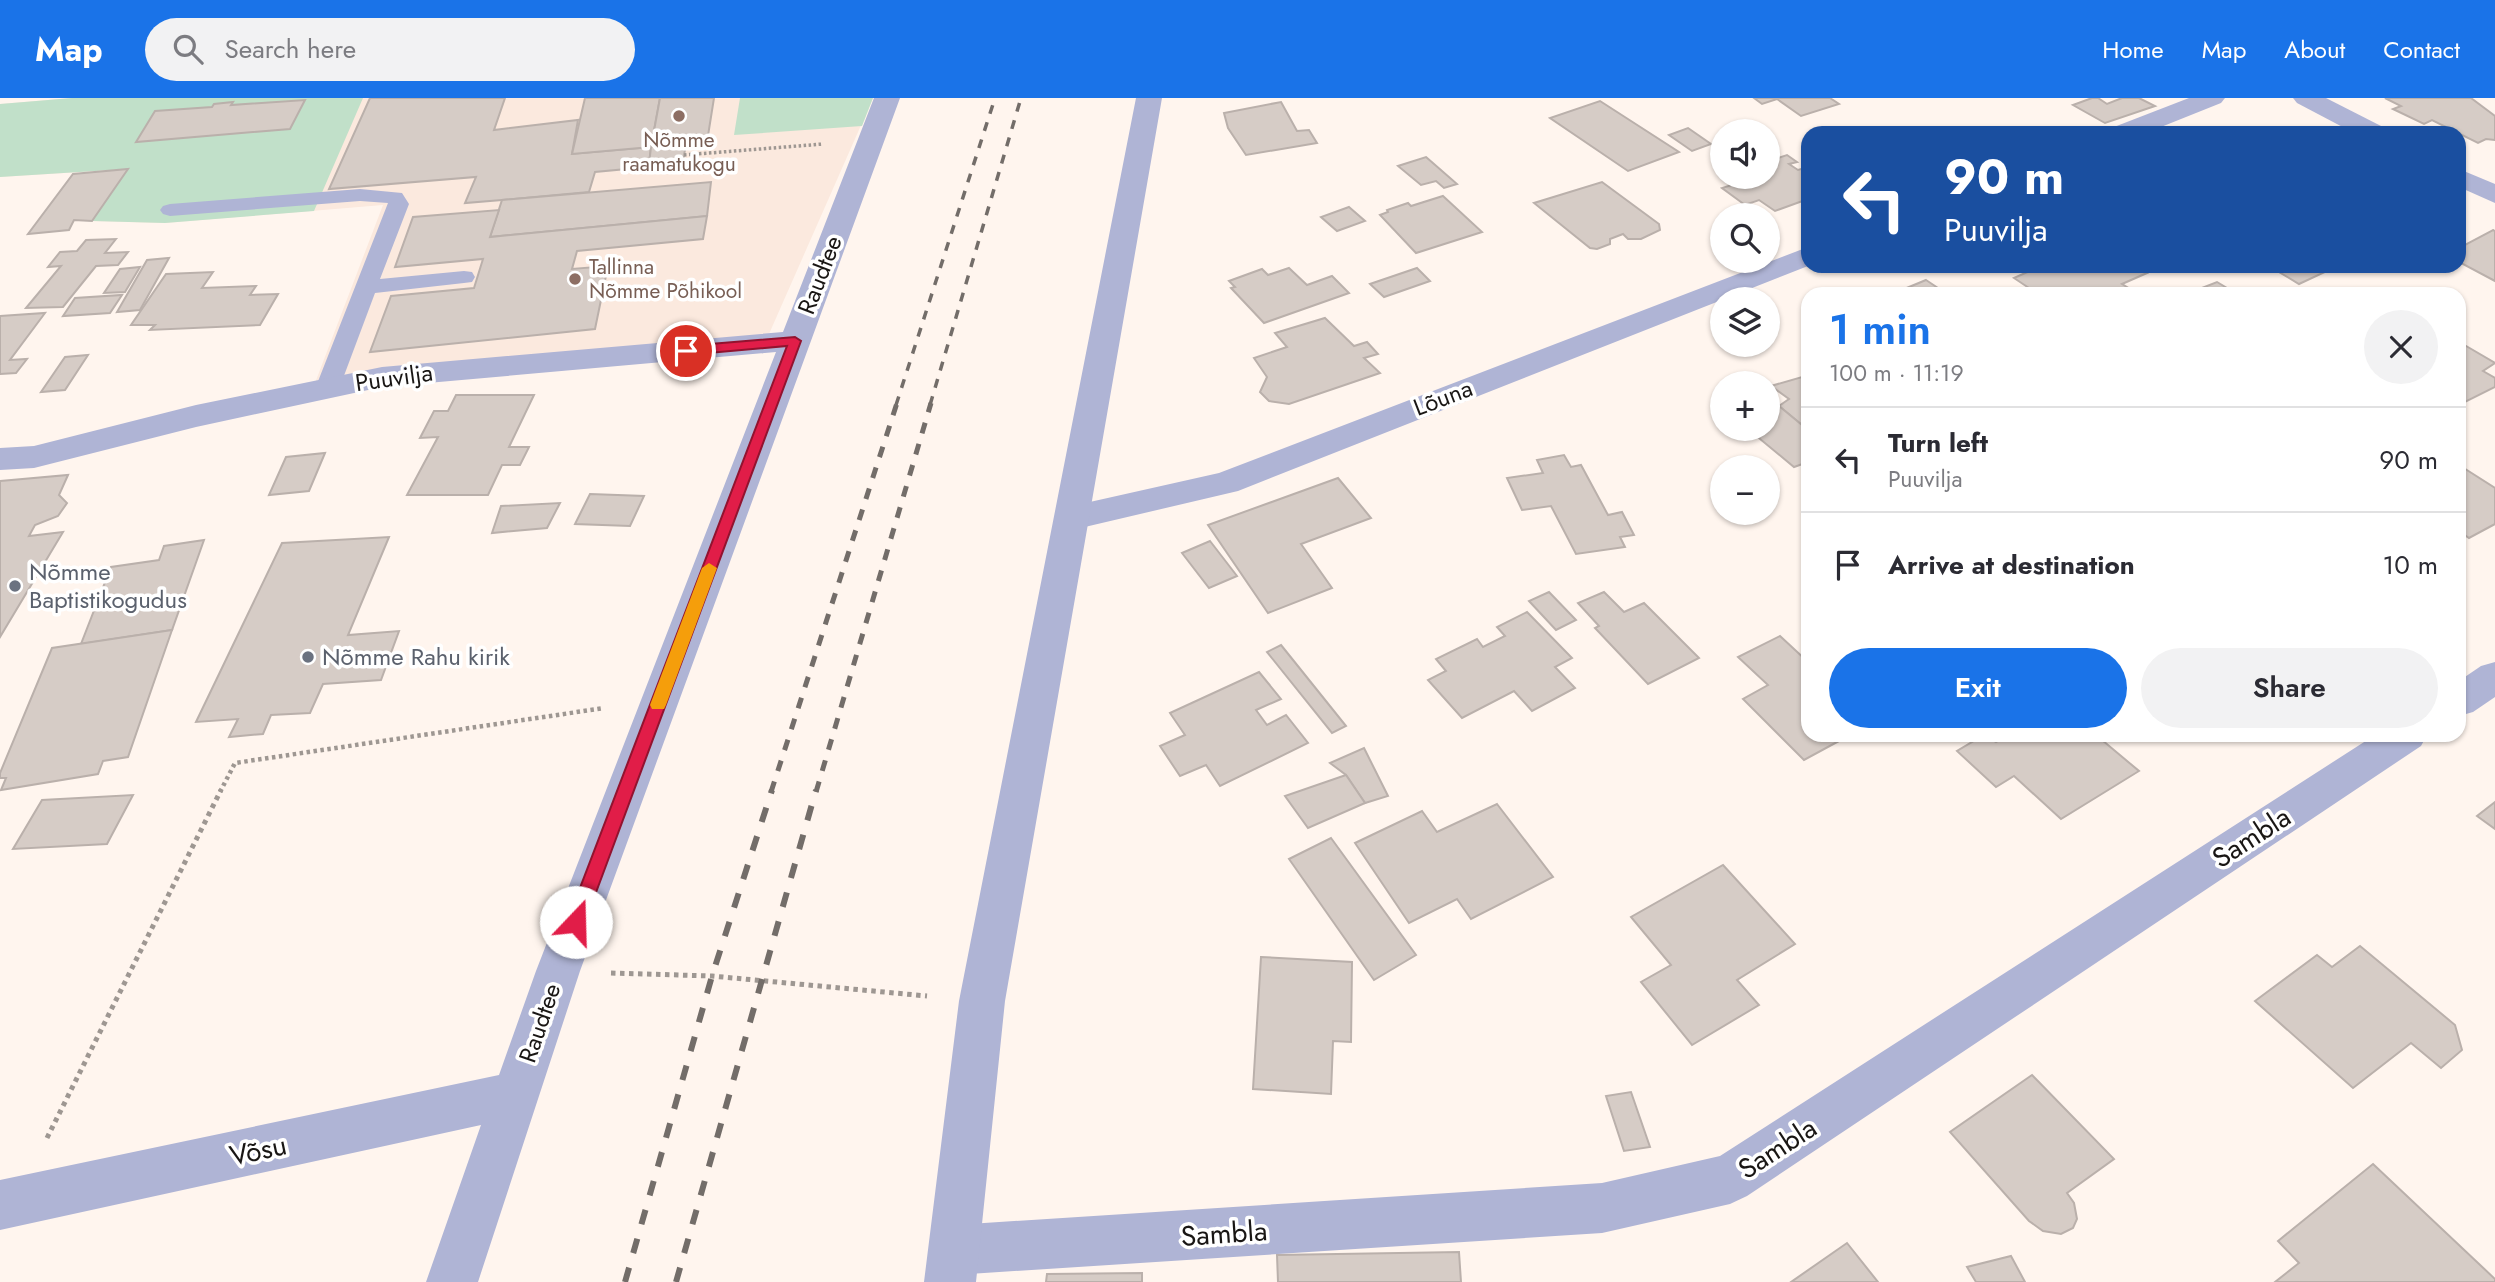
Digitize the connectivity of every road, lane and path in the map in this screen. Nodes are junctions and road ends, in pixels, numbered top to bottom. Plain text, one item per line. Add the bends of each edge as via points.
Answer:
1 (887, 98) edge
2 (1149, 98) edge
3 (2212, 98) edge
4 (2306, 98) edge
5 (2141, 126) edge
6 (2360, 126) edge
7 (871, 141) junction
8 (684, 155) dead end
9 (2466, 180) edge
10 (2495, 195) edge
11 (170, 210) dead end
12 (1801, 259) edge
13 (464, 277) dead end
14 (366, 287) junction
15 (795, 341) junction
16 (327, 389) junction
17 (0, 459) edge
18 (1072, 518) junction
19 (2495, 677) edge
20 (2466, 696) edge
21 (660, 700) junction
22 (2396, 742) edge
23 (558, 971) junction
24 (982, 1001) junction
25 (515, 1095) junction
26 (8, 1203) edge
27 (952, 1266) edge
28 (452, 1282) edge

1 - 7 street, Raudtee
2 - 18 street
3 - 5 street
4 - 6 street
7 - 8 path
7 - 15 street, Raudtee
9 - 10 street
11 - 14 lane via 360,195 396,197 399,204
12 - 18 street, Lõuna via 1226,482
13 - 14 lane
14 - 16 lane
15 - 16 street, Puuvilja via 382,377
15 - 21 street, Raudtee
16 - 17 street, Puuvilja via 34,457
18 - 24 street
19 - 20 street
21 - 23 street, Raudtee
21 - 26 path via 234,764
22 - 27 street, Sambla via 1730,1179 1602,1208
23 - 24 path via 712,976
23 - 25 street, Raudtee
24 - 27 street
25 - 26 street, Võsu
25 - 28 street, Raudtee

